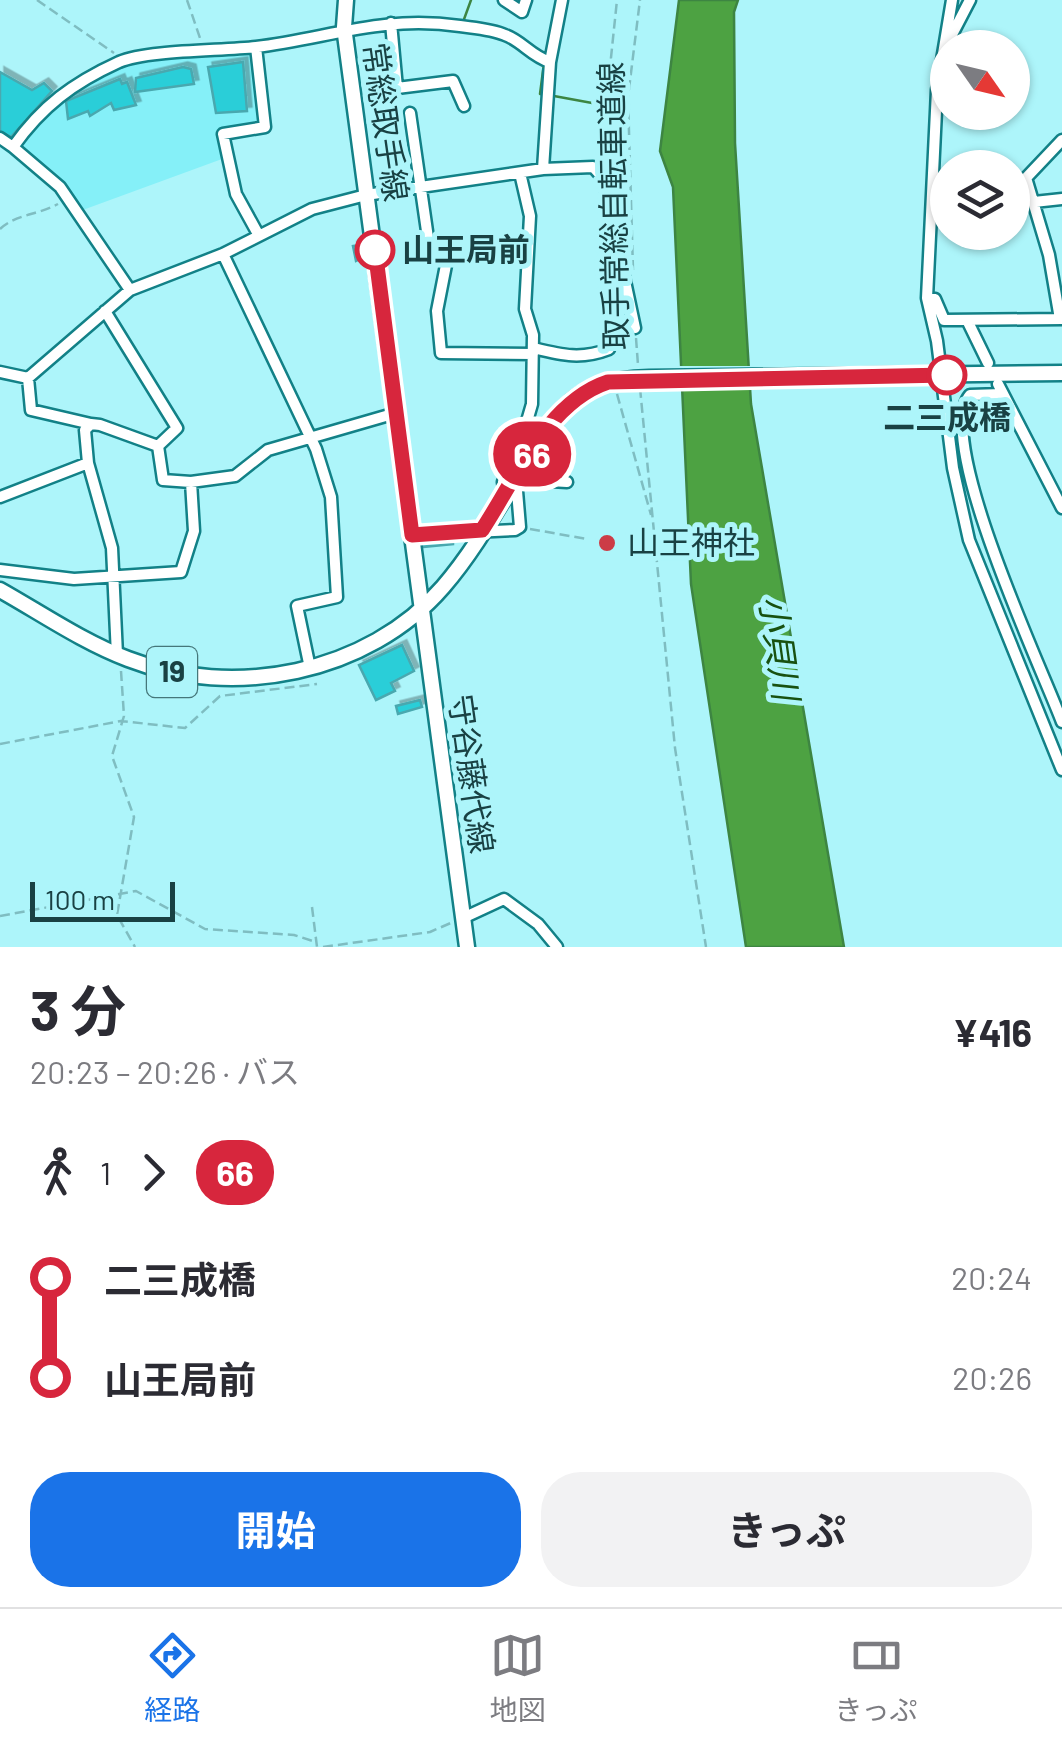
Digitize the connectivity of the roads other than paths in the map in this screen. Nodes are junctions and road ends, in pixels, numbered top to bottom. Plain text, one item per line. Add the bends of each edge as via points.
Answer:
1 (346, 0) edge
2 (504, 0) edge
3 (526, 0) edge
4 (562, 0) edge
5 (952, 0) edge
6 (970, 0) edge
7 (391, 22) junction
8 (344, 28) junction
9 (946, 30) edge
10 (954, 30) edge
11 (256, 47) junction
12 (550, 62) junction
13 (464, 106) dead end
14 (410, 114) dead end
15 (937, 130) edge
16 (0, 138) edge
17 (1062, 140) edge
18 (13, 147) junction
19 (543, 169) junction
20 (520, 173) junction
21 (421, 189) junction
22 (366, 194) junction
23 (1062, 199) edge
24 (1034, 202) junction
25 (258, 234) junction
26 (223, 254) junction
27 (130, 290) junction
28 (927, 298) junction
29 (105, 311) junction
30 (1061, 319) edge
31 (967, 320) junction
32 (635, 328) road end
33 (610, 349) road end
34 (533, 351) junction
35 (988, 363) dead end
36 (0, 372) edge
37 (1062, 374) edge
38 (937, 375) junction
39 (28, 378) junction
40 (396, 413) junction
41 (91, 424) junction
42 (308, 436) junction
43 (158, 446) junction
44 (88, 464) junction
45 (516, 479) junction
46 (190, 482) junction
47 (567, 482) dead end
48 (505, 495) junction
49 (0, 496) edge
50 (1062, 508) edge
51 (482, 530) junction
52 (412, 535) junction
53 (0, 570) edge
54 (114, 577) junction
55 (0, 590) edge
56 (421, 609) junction
57 (117, 655) junction
58 (310, 668) junction
59 (1062, 722) edge
60 (1062, 770) edge
61 (463, 918) junction
62 (467, 947) edge
63 (557, 947) edge

1 - 8 main road, 常総取手線
2 - 3 street via 522,12
4 - 12 street
5 - 9 street
6 - 10 street
7 - 8 street
7 - 12 street via 508,35 531,56
7 - 13 street via 396,88 453,81
8 - 11 street
8 - 22 main road, 常総取手線
11 - 18 street via 124,60 44,106
11 - 25 street via 264,127 223,134 236,194
12 - 19 street
14 - 21 street
15 - 28 street
16 - 18 street
17 - 24 street via 1026,178
18 - 27 street via 68,198
19 - 20 street
19 - 32 street via 593,167 601,176
20 - 21 street
20 - 34 street via 530,216 525,309
21 - 22 street
21 - 34 street via 429,246 447,260 437,311 440,353
22 - 25 street
22 - 40 main road, 常総取手線
23 - 24 street
24 - 30 street
25 - 26 street
26 - 27 street
26 - 42 street
27 - 29 street
28 - 31 street via 935,299 944,320
28 - 38 street
29 - 39 street
29 - 43 street via 177,428
30 - 31 street
31 - 35 street
33 - 34 street via 587,357
34 - 48 street via 532,404 503,482
36 - 39 street
37 - 38 main road, 19
38 - 45 main road, 19 via 608,382 572,400
38 - 60 street via 969,540
39 - 41 street via 31,410
40 - 42 street
40 - 52 main road, 常総取手線
41 - 43 street
41 - 44 street via 85,430
42 - 46 street via 268,450 234,476
42 - 58 street via 330,497 337,597 297,606
43 - 46 street via 163,480
44 - 49 street
44 - 54 street via 108,524
45 - 47 street
45 - 48 main road, 19
45 - 51 street via 520,527
46 - 54 street via 194,531 181,572
48 - 51 main road, 19
50 - 59 street via 1000,389 970,395 960,412 960,443 995,554
51 - 52 street
51 - 56 main road, 19
52 - 56 main road, 常総取手線
53 - 54 street
54 - 57 street
55 - 57 main road, 19
56 - 58 main road, 19 via 359,650
56 - 61 main road, 守谷藤代線
57 - 58 main road, 19 via 199,676 241,678
61 - 62 main road, 守谷藤代線
61 - 63 street via 504,899

